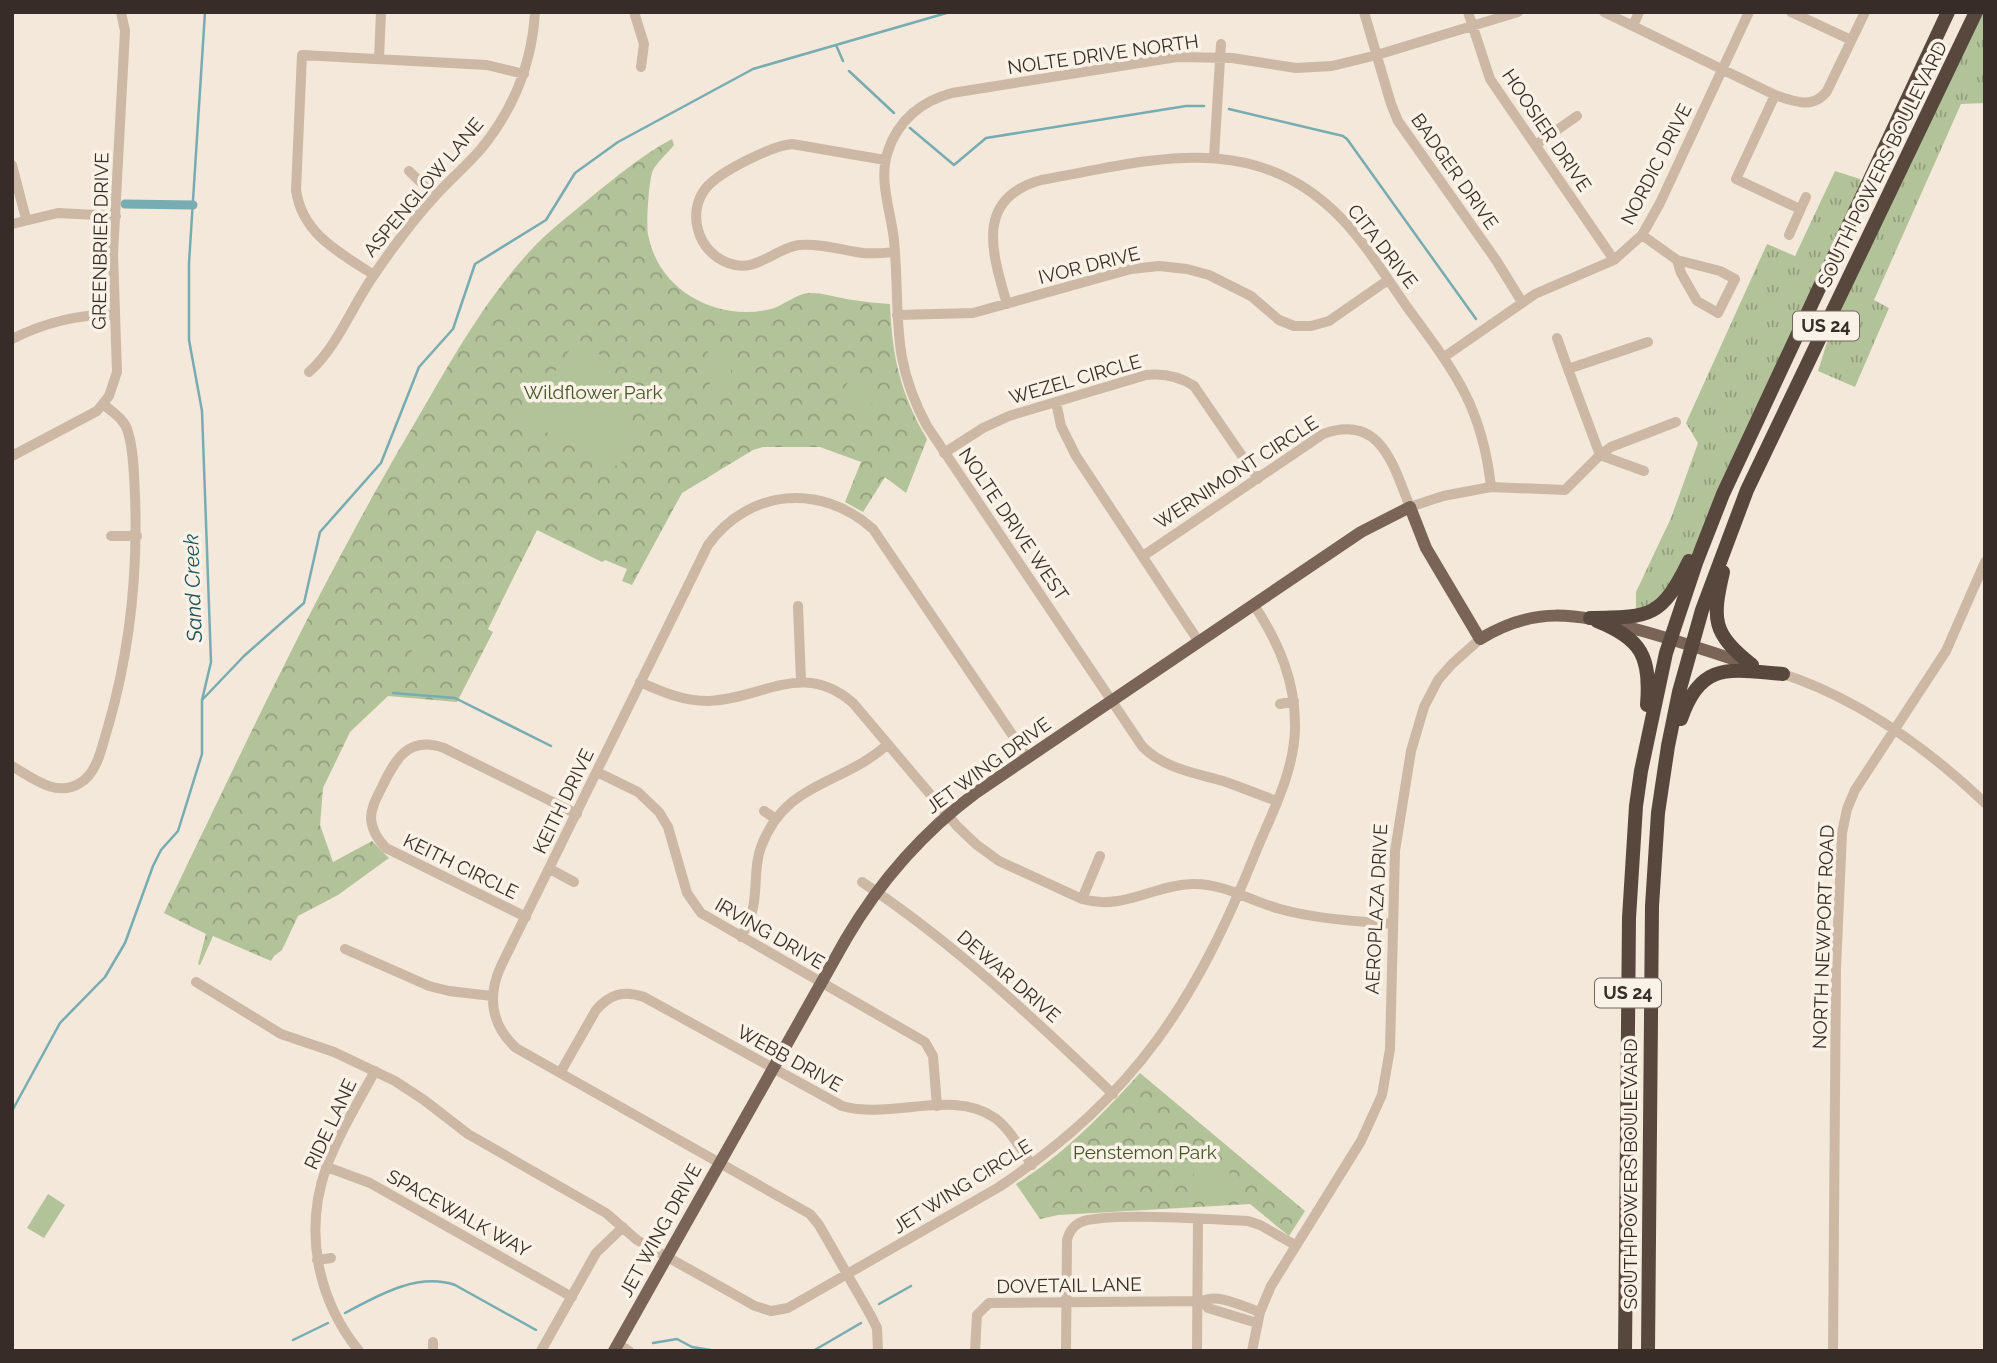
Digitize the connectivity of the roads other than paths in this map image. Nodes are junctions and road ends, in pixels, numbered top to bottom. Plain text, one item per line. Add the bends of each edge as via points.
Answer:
1 (121, 12) edge
2 (381, 12) edge
3 (535, 12) edge
4 (634, 12) edge
5 (1364, 12) edge
6 (1468, 12) edge
7 (1518, 12) edge
8 (1604, 12) edge
9 (1639, 12) edge
10 (1749, 12) edge
11 (1791, 12) edge
12 (1865, 12) edge
13 (1948, 12) edge
14 (1976, 12) edge
15 (1633, 26) junction
16 (1472, 27) junction
17 (1852, 40) junction
18 (1221, 44) dead end
19 (1377, 55) junction
20 (1220, 57) junction
21 (379, 59) junction
22 (641, 66) dead end
23 (1722, 69) junction
24 (524, 74) junction
25 (1775, 94) junction
26 (1577, 116) dead end
27 (1536, 144) junction
28 (1214, 157) junction
29 (886, 160) junction
30 (12, 165) edge
31 (408, 171) dead end
32 (435, 196) junction
33 (1806, 197) dead end
34 (1800, 209) junction
35 (116, 216) junction
36 (26, 219) junction
37 (12, 223) edge
38 (1642, 235) junction
39 (1789, 235) dead end
40 (895, 252) junction
41 (1614, 260) junction
42 (1677, 260) junction
43 (373, 275) junction
44 (1388, 280) junction
45 (1522, 302) junction
46 (1007, 304) junction
47 (114, 314) junction
48 (897, 315) junction
49 (1557, 338) dead end
50 (12, 339) edge
51 (1648, 342) dead end
52 (1444, 357) junction
53 (1568, 369) junction
54 (309, 372) dead end
55 (1056, 402) junction
56 (104, 405) junction
57 (1676, 422) dead end
58 (944, 453) junction
59 (1600, 455) junction
60 (12, 456) edge
61 (1644, 471) dead end
62 (1258, 479) junction
63 (1491, 487) junction
64 (1747, 490) junction
65 (1723, 494) junction
66 (1410, 507) junction
67 (111, 536) dead end
68 (136, 536) junction
69 (1143, 556) junction
70 (1985, 562) edge
71 (1254, 605) junction
72 (798, 606) dead end
73 (1590, 618) junction
74 (1480, 639) junction
75 (1671, 639) junction
76 (1199, 642) junction
77 (1691, 646) junction
78 (1752, 665) junction
79 (1783, 674) junction
80 (801, 681) junction
81 (640, 682) junction
82 (1111, 701) junction
83 (1294, 701) junction
84 (1280, 704) dead end
85 (1895, 729) junction
86 (888, 744) junction
87 (1028, 758) junction
88 (12, 766) edge
89 (1641, 771) junction
90 (597, 772) junction
91 (1662, 784) junction
92 (1277, 802) junction
93 (1985, 803) edge
94 (764, 811) dead end
95 (577, 814) junction
96 (948, 815) junction
97 (775, 820) junction
98 (1100, 856) dead end
99 (550, 869) junction
100 (574, 881) dead end
101 (862, 881) dead end
102 (877, 891) junction
103 (1240, 893) junction
104 (1082, 899) junction
105 (526, 917) junction
106 (1392, 924) junction
107 (741, 937) junction
108 (345, 949) dead end
109 (196, 982) dead end
110 (821, 983) junction
111 (492, 996) junction
112 (1031, 997) dead end
113 (1171, 998) dead end
114 (1182, 1005) junction
115 (1023, 1007) junction
116 (773, 1070) junction
117 (374, 1071) junction
118 (560, 1073) junction
119 (1113, 1094) junction
120 (937, 1106) junction
121 (720, 1163) junction
122 (1032, 1165) junction
123 (327, 1167) junction
124 (934, 1210) dead end
125 (1198, 1219) junction
126 (940, 1222) junction
127 (623, 1227) junction
128 (1295, 1245) junction
129 (667, 1257) junction
130 (331, 1258) dead end
131 (317, 1260) junction
132 (847, 1274) junction
133 (572, 1297) junction
134 (1200, 1301) junction
135 (1067, 1302) junction
136 (1260, 1312) junction
137 (1257, 1323) junction
138 (620, 1349) edge
139 (359, 1351) edge
140 (541, 1351) edge
141 (878, 1351) edge
142 (975, 1351) edge
143 (1066, 1351) edge
144 (1197, 1351) edge
145 (1252, 1351) edge
146 (1625, 1351) edge
147 (1648, 1351) edge
148 (1833, 1351) edge

1 - 35 street, GREENBRIER DRIVE via 125,31
2 - 21 street
3 - 24 street, ASPENGLOW LANE
4 - 22 street via 644,44
5 - 19 street, BADGER DRIVE
6 - 16 street, HOOSIER DRIVE
7 - 16 street, NOLTE DRIVE NORTH
8 - 15 street
9 - 15 street
10 - 23 street, NORDIC DRIVE
11 - 17 street
12 - 17 street
13 - 65 highway, SOUTH POWERS BOULEVARD / US 24
14 - 64 highway, SOUTH POWERS BOULEVARD / US 24
15 - 23 street
16 - 19 street, NOLTE DRIVE NORTH
16 - 27 street, HOOSIER DRIVE via 1490,79
17 - 25 street via 1822,97 1800,103
18 - 20 street
19 - 20 street, NOLTE DRIVE NORTH via 1307,68
19 - 45 street, BADGER DRIVE via 1403,130
20 - 28 street
20 - 29 street, NOLTE DRIVE NORTH via 1167,58 944,95 906,120
21 - 24 street via 487,65
21 - 43 street via 302,55 296,177 297,200 310,227
23 - 25 street
23 - 38 street, NORDIC DRIVE
24 - 32 street, ASPENGLOW LANE via 491,135
25 - 34 street via 1736,179
26 - 27 street
27 - 41 street, HOOSIER DRIVE
28 - 44 street, CITA DRIVE via 1265,168 1314,194 1349,226
28 - 46 street, CITA DRIVE via 1109,168 1021,188 1007,200 992,233
29 - 40 street, NOLTE DRIVE WEST via 884,176
29 - 40 street via 781,146 710,184 698,206 696,225 702,243 713,255 740,266 801,245
30 - 36 street
31 - 32 street
32 - 43 street, ASPENGLOW LANE
33 - 34 street
34 - 39 street
35 - 36 street via 58,213
35 - 47 street, GREENBRIER DRIVE
36 - 37 street
38 - 41 street, NORDIC DRIVE
38 - 42 street
40 - 48 street, NOLTE DRIVE WEST
41 - 45 street, NORDIC DRIVE
42 - 42 street via 1735,279 1718,313 1697,301
43 - 54 street, ASPENGLOW LANE via 323,359
44 - 46 street, IVOR DRIVE via 1329,321 1311,326 1279,320 1243,291 1209,275 1167,267 1131,270
44 - 52 street, CITA DRIVE
45 - 52 street, NORDIC DRIVE
46 - 48 street, IVOR DRIVE via 965,314
47 - 50 street via 60,320
47 - 56 street, GREENBRIER DRIVE via 117,372
48 - 58 street, NOLTE DRIVE WEST via 906,381
49 - 53 street
51 - 53 street
52 - 63 street, CITA DRIVE via 1467,394 1481,429
53 - 59 street
55 - 58 street, WEZEL CIRCLE via 1009,416
55 - 62 street, WEZEL CIRCLE via 1146,375 1185,380 1202,396
55 - 69 street via 1071,447
56 - 60 street
56 - 68 street via 128,433
57 - 59 street
58 - 82 street, NOLTE DRIVE WEST
59 - 61 street
59 - 63 street, JET WING DRIVE via 1566,490
62 - 66 street, WERNIMONT CIRCLE via 1323,434 1353,429 1370,435 1388,453
62 - 69 street, WERNIMONT CIRCLE
63 - 66 street, JET WING DRIVE
64 - 77 highway, SOUTH POWERS BOULEVARD / US 24
64 - 78 highway via 1716,614 1726,641
65 - 73 highway via 1663,604 1636,617
65 - 75 highway, SOUTH POWERS BOULEVARD / US 24
66 - 71 main road, JET WING DRIVE via 1361,532
66 - 74 main road, WERNIMONT CIRCLE via 1426,548
67 - 68 street
68 - 88 street via 132,613 120,681 91,772 80,790 51,787
69 - 76 street
70 - 85 street, NORTH NEWPORT ROAD via 1946,651
71 - 76 main road, JET WING DRIVE
71 - 83 street, JET WING CIRCLE via 1281,652
72 - 80 street
73 - 74 main road, AEROPLAZA DRIVE via 1527,619
73 - 75 main road, AEROPLAZA DRIVE
73 - 89 highway via 1622,631 1644,657 1648,690
74 - 106 street, AEROPLAZA DRIVE via 1438,680 1418,722 1397,835
75 - 77 main road, AEROPLAZA DRIVE
75 - 89 highway, SOUTH POWERS BOULEVARD / US 24
76 - 82 main road, JET WING DRIVE
77 - 78 main road, AEROPLAZA DRIVE
77 - 91 highway, SOUTH POWERS BOULEVARD / US 24
78 - 79 street, AEROPLAZA DRIVE
79 - 85 street, AEROPLAZA DRIVE via 1837,696
79 - 91 highway via 1726,671 1703,681 1685,706
80 - 81 street via 708,701 678,698
80 - 86 street via 817,682 843,694
81 - 87 street, KEITH DRIVE via 715,536 758,505 780,499 816,499 852,512 881,538
81 - 90 street, KEITH DRIVE
82 - 87 main road, JET WING DRIVE
82 - 92 street, NOLTE DRIVE WEST via 1142,746 1157,759
83 - 84 street
83 - 92 street, JET WING CIRCLE via 1294,745
85 - 93 street, AEROPLAZA DRIVE
85 - 148 street, NORTH NEWPORT ROAD via 1855,790 1842,834 1836,968
86 - 96 street
86 - 97 street via 857,768 807,790
87 - 96 main road, JET WING DRIVE
89 - 146 highway, SOUTH POWERS BOULEVARD / US 24 via 1629,918
90 - 95 street, KEITH DRIVE
90 - 107 street, IRVING DRIVE via 638,792 653,805 668,827 695,907
91 - 147 highway, SOUTH POWERS BOULEVARD / US 24 via 1651,918
92 - 103 street, JET WING CIRCLE
94 - 97 street
95 - 99 street, KEITH DRIVE
95 - 105 street, KEITH CIRCLE via 444,748 426,744 395,761 375,800 373,827 386,848
96 - 102 main road, JET WING DRIVE
96 - 104 street via 987,853
97 - 107 street via 758,856 752,912
98 - 104 street
99 - 100 street
99 - 105 street, KEITH DRIVE
101 - 102 street, DEWAR DRIVE
102 - 110 main road, JET WING DRIVE
102 - 115 street, DEWAR DRIVE
103 - 104 street via 1194,884 1115,903
103 - 106 street via 1294,913
103 - 114 street, JET WING CIRCLE
105 - 111 street, KEITH DRIVE via 496,976
106 - 128 street, AEROPLAZA DRIVE via 1390,1049 1382,1095 1361,1141
107 - 110 street, IRVING DRIVE
108 - 111 street via 429,986
109 - 117 street via 281,1034
110 - 116 main road, JET WING DRIVE
110 - 120 street, IRVING DRIVE via 925,1042 933,1056
111 - 118 street via 498,1026 509,1041
112 - 115 street
113 - 114 street
114 - 119 street, JET WING CIRCLE
115 - 119 street, DEWAR DRIVE
116 - 118 street, WEBB DRIVE via 644,997 626,993 610,997 596,1010
116 - 120 street, WEBB DRIVE via 852,1109
116 - 121 main road, JET WING DRIVE
117 - 123 street, RIDE LANE
117 - 127 street via 408,1088 468,1134
118 - 121 street
119 - 122 street, JET WING CIRCLE
120 - 122 street, WEBB DRIVE via 965,1105 997,1119
121 - 129 main road, JET WING DRIVE
121 - 132 street via 810,1214
122 - 126 street, JET WING CIRCLE
123 - 131 street, RIDE LANE via 317,1206
123 - 133 street, SPACEWALK WAY via 370,1183
124 - 126 street
125 - 128 street via 1255,1223
125 - 134 street
125 - 135 street via 1116,1218 1076,1225 1067,1240
126 - 132 street, JET WING CIRCLE
127 - 129 street
127 - 133 street via 596,1253
128 - 136 street, AEROPLAZA DRIVE
129 - 132 street, JET WING CIRCLE via 771,1311 788,1308
129 - 138 main road, JET WING DRIVE
130 - 131 street
131 - 139 street, RIDE LANE via 331,1308
132 - 141 street via 877,1328
133 - 140 street
134 - 135 street, DOVETAIL LANE
134 - 136 street, DOVETAIL LANE via 1223,1300
134 - 137 street, DOVETAIL LANE via 1208,1308
134 - 144 street
135 - 142 street, DOVETAIL LANE via 989,1303 977,1315
135 - 143 street
136 - 137 street, AEROPLAZA DRIVE
137 - 145 street, AEROPLAZA DRIVE

